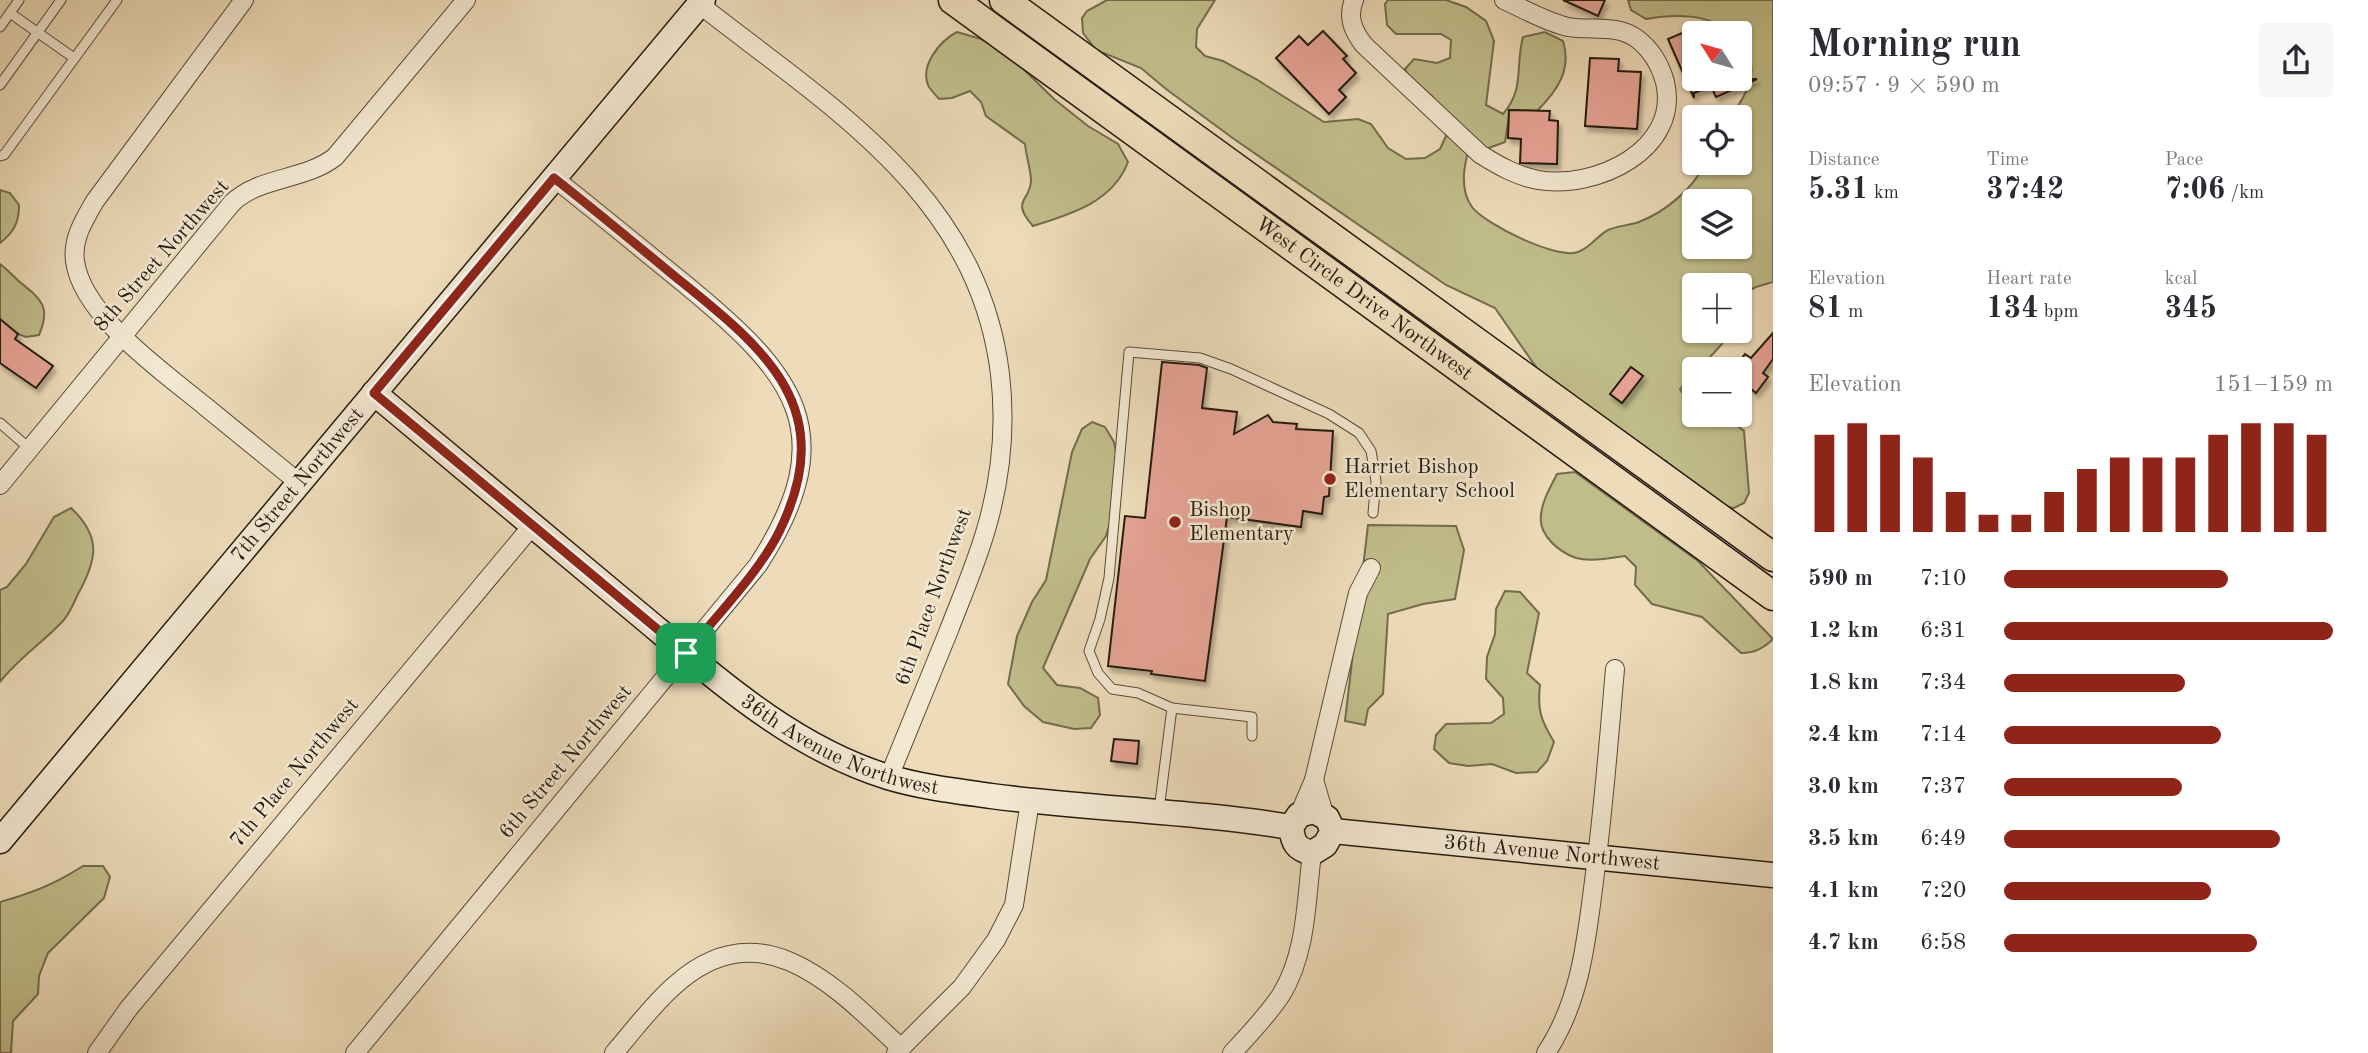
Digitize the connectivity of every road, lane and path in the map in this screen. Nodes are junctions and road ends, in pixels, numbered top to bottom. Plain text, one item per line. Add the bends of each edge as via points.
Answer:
1 (19, 0) edge
2 (61, 0) edge
3 (117, 0) edge
4 (244, 0) edge
5 (466, 0) edge
6 (953, 0) edge
7 (1004, 0) edge
8 (1354, 0) edge
9 (1504, 0) edge
10 (701, 2) edge
11 (10, 13) junction
12 (0, 27) edge
13 (38, 33) junction
14 (74, 58) junction
15 (0, 85) edge
16 (0, 156) edge
17 (554, 178) junction
18 (122, 337) junction
19 (374, 393) junction
20 (0, 423) edge
21 (30, 449) junction
22 (298, 482) junction
23 (0, 485) edge
24 (1373, 513) dead end
25 (532, 526) junction
26 (1773, 557) edge
27 (1371, 568) dead end
28 (1773, 596) edge
29 (686, 653) junction
30 (1615, 669) dead end
31 (1172, 708) junction
32 (1252, 736) dead end
33 (889, 777) junction
34 (1314, 780) junction
35 (1030, 801) junction
36 (1158, 812) junction
37 (1295, 821) junction
38 (1329, 824) junction
39 (0, 841) edge
40 (1312, 853) junction
41 (1597, 857) junction
42 (1773, 875) edge
43 (898, 1051) edge
44 (97, 1053) edge
45 (355, 1053) edge
46 (614, 1053) edge
47 (1231, 1053) edge
48 (1546, 1053) edge

1 - 11 lane
2 - 13 lane
3 - 14 lane
4 - 18 street via 80,227 74,247 79,279
5 - 18 street, 8th Street Northwest via 335,157 309,173 242,193
6 - 28 main road, West Circle Drive Northwest
7 - 26 main road, West Circle Drive Northwest
8 - 9 street via 1351,23 1364,45 1480,154 1499,166 1540,180 1579,180 1620,166 1638,153 1665,116 1667,100 1654,55 1623,31 1569,27
10 - 17 street, 7th Street Northwest
10 - 33 street, 6th Place Northwest via 841,115 914,185 937,213 975,277 994,340 1002,391 1002,439 988,525
11 - 12 lane
11 - 13 lane
13 - 14 lane
13 - 15 lane
14 - 16 lane
17 - 19 street, 7th Street Northwest
17 - 29 street, 6th Street Northwest via 748,338 783,381 795,408 802,437 801,465 780,531
18 - 21 street, 8th Street Northwest
18 - 22 street
19 - 22 street, 7th Street Northwest
19 - 25 street, 36th Avenue Northwest
20 - 21 lane
21 - 23 street, 8th Street Northwest
22 - 39 street, 7th Street Northwest
24 - 31 lane via 1375,471 1371,451 1359,433 1329,414 1200,358 1129,352 1109,578 1089,651 1112,690 1138,693
25 - 29 street, 36th Avenue Northwest
25 - 44 street, 7th Place Northwest via 129,1008
27 - 34 street via 1358,593
29 - 33 street, 36th Avenue Northwest via 794,735 855,766
29 - 45 street, 6th Street Northwest
30 - 41 street
31 - 32 lane via 1252,716
31 - 36 lane
33 - 35 street, 36th Avenue Northwest
34 - 37 street
34 - 38 street
35 - 36 street, 36th Avenue Northwest
35 - 43 street via 1014,905 1006,922 962,987
36 - 37 street, 36th Avenue Northwest
37 - 38 street, 36th Avenue Northwest via 1314,811
37 - 40 street via 1293,841 1300,850
38 - 40 street via 1325,845
38 - 41 street, 36th Avenue Northwest
40 - 47 street via 1296,962 1281,995
41 - 42 street, 36th Avenue Northwest
41 - 48 street via 1580,977
43 - 46 street via 822,978 774,955 752,952 729,954 702,965 677,983

